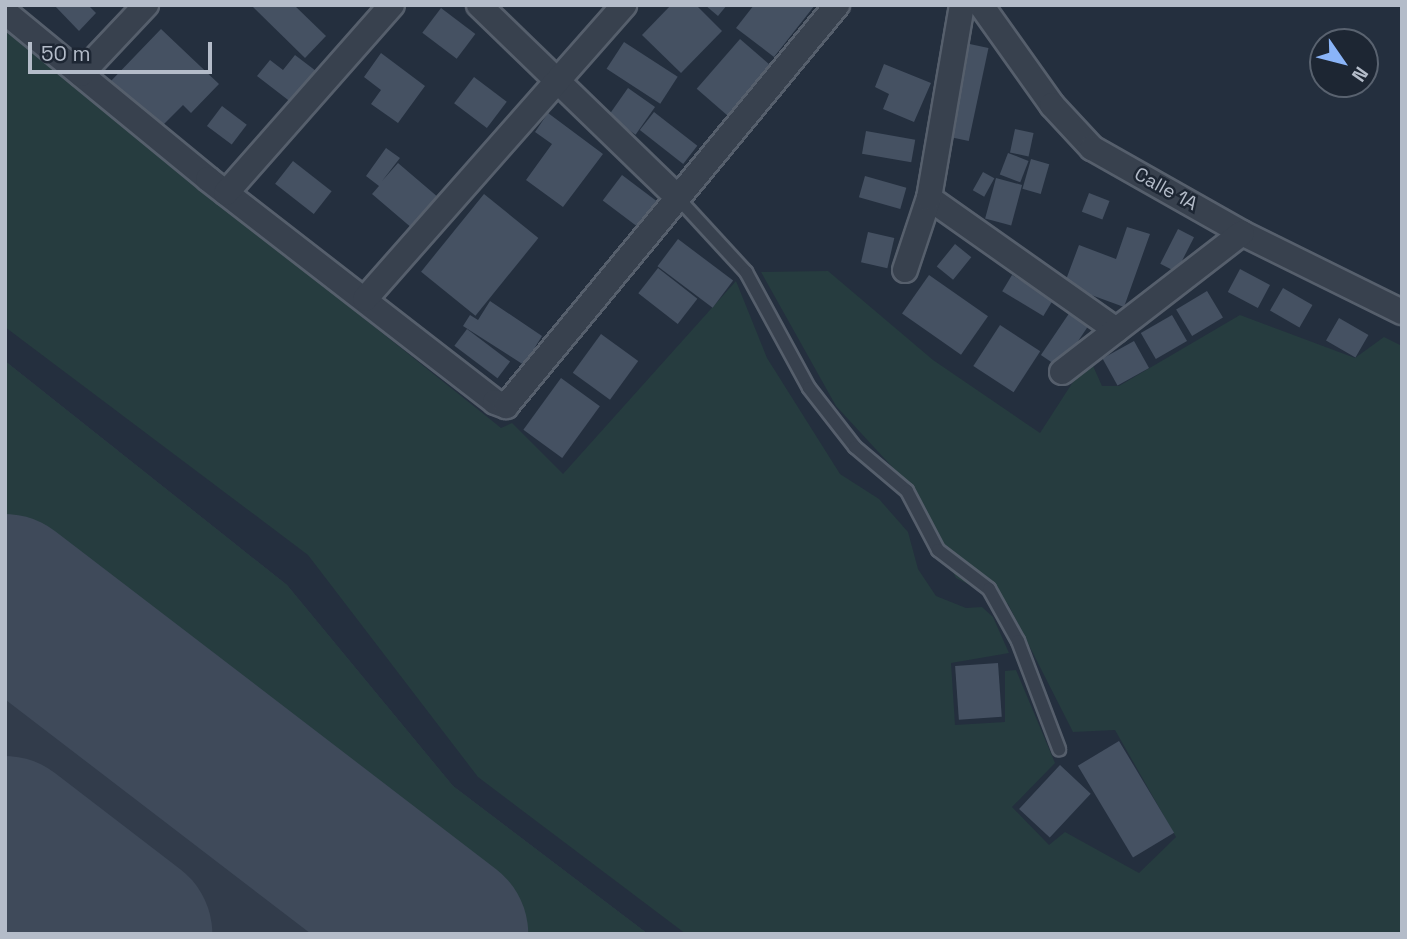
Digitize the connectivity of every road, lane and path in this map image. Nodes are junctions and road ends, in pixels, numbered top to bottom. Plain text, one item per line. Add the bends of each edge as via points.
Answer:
1 (146, 5) edge
2 (392, 5) edge
3 (480, 5) edge
4 (624, 5) edge
5 (837, 5) edge
6 (962, 5) edge
7 (981, 5) edge
8 (5, 12) edge
9 (81, 74) junction
10 (559, 80) junction
11 (226, 193) junction
12 (677, 197) junction
13 (929, 198) junction
14 (1242, 233) junction
15 (905, 270) dead end
16 (365, 299) junction
17 (1402, 312) edge
18 (1116, 330) junction
19 (1062, 372) dead end
20 (1059, 749) dead end

1 - 9 street
2 - 11 street
3 - 10 street
4 - 10 street
5 - 12 street
6 - 13 street
7 - 14 street, Calle 1A via 1052,105 1092,148
8 - 9 street
9 - 11 street
10 - 12 street
10 - 16 street
11 - 16 street
12 - 16 street via 506,406
12 - 20 lane via 746,272 809,388 840,427 907,491 938,550 989,589 1018,641
13 - 15 street
13 - 18 street
14 - 17 street, Calle 1A
14 - 18 street
18 - 19 street

